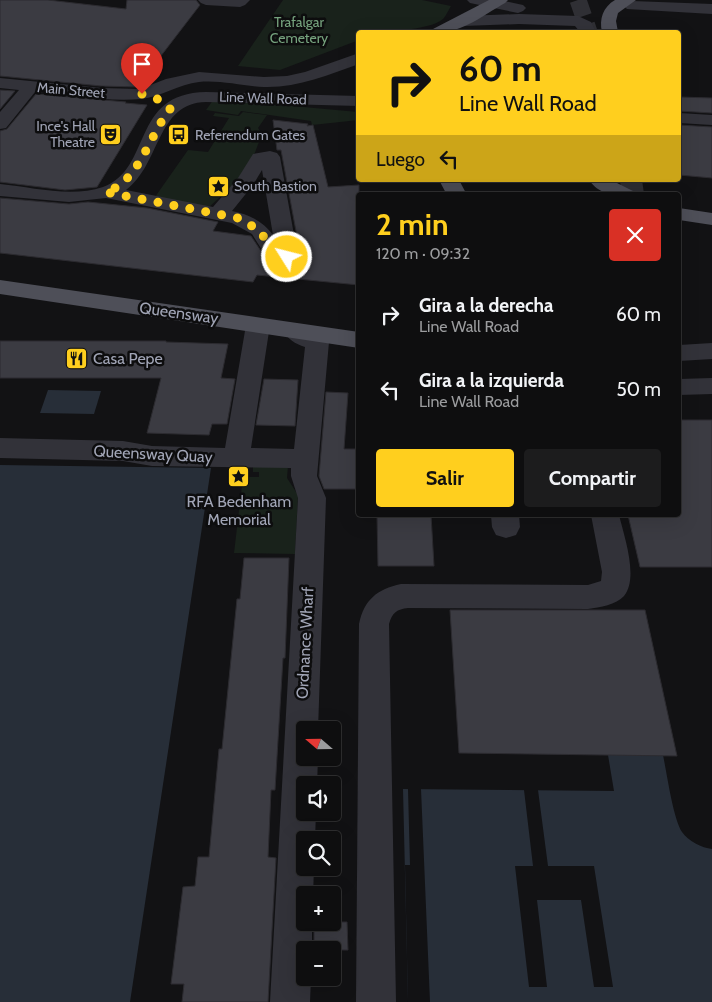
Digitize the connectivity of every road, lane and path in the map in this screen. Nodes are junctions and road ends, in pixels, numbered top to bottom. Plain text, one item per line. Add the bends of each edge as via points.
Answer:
1 (206, 0) edge
2 (212, 0) edge
3 (242, 0) edge
4 (475, 0) edge
5 (497, 2) edge
6 (630, 3) edge
7 (712, 9) edge
8 (463, 21) junction
9 (583, 27) edge
10 (443, 30) edge
11 (610, 30) edge
12 (356, 59) edge
13 (0, 83) edge
14 (346, 84) dead end
15 (31, 86) junction
16 (142, 94) junction
17 (356, 102) edge
18 (170, 109) junction
19 (681, 118) edge
20 (712, 120) edge
21 (0, 124) edge
22 (600, 182) edge
23 (0, 190) edge
24 (105, 192) junction
25 (619, 192) edge
26 (218, 214) junction
27 (681, 214) edge
28 (712, 219) edge
29 (0, 287) edge
30 (258, 325) junction
31 (294, 330) junction
32 (356, 340) edge
33 (712, 351) edge
34 (681, 354) edge
35 (712, 386) edge
36 (681, 387) edge
37 (0, 448) edge
38 (237, 458) junction
39 (306, 458) junction
40 (605, 517) edge
41 (290, 1002) edge
42 (376, 1002) edge

1 - 2 street
2 - 3 street
4 - 5 street
5 - 8 main road
5 - 9 street
6 - 7 street
6 - 11 main road via 615,6 608,15
8 - 9 street via 519,19
8 - 10 main road
12 - 16 street, Main Street via 286,81 199,77
13 - 15 street, Main Street
14 - 16 street via 257,94
15 - 16 street, Main Street via 101,94
15 - 21 street
16 - 18 street via 160,100
17 - 18 street, Line Wall Road via 206,97 181,101
18 - 24 street via 128,177 116,188
19 - 20 street
22 - 25 main road
23 - 24 street via 66,196
24 - 26 street
26 - 26 street via 238,218 259,230 275,253 287,257 270,157 260,158 246,181
27 - 28 main road
29 - 30 main road, Queensway
30 - 31 main road, Queensway
30 - 38 street
31 - 32 main road, Queensway
31 - 39 street, Ordnance Wharf via 304,339 317,342
33 - 34 street
35 - 36 street
37 - 38 street, Queensway Quay
38 - 39 street, Queensway Quay
39 - 41 street, Ordnance Wharf via 304,476 312,498
40 - 42 street via 617,572 614,587 606,593 588,597 408,596 387,600 379,606 374,624

